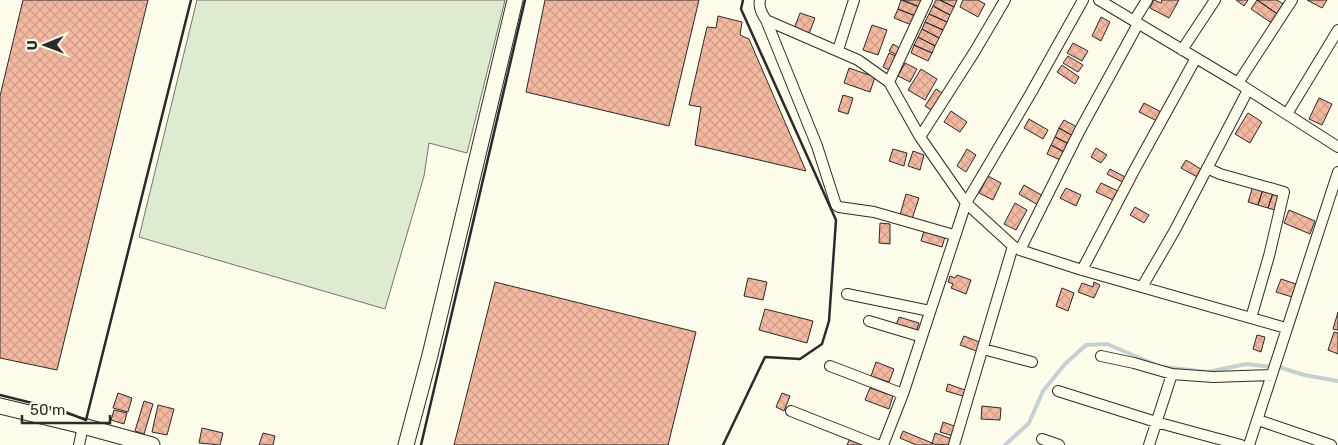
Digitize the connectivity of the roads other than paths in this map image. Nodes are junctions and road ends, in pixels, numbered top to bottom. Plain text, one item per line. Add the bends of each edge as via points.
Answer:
1 (515, 0) edge
2 (760, 0) edge
3 (854, 0) edge
4 (927, 0) edge
5 (1005, 0) edge
6 (1082, 0) edge
7 (1099, 0) edge
8 (1147, 0) edge
9 (1215, 0) edge
10 (1292, 0) edge
11 (766, 20) junction
12 (1136, 22) junction
13 (1338, 30) edge
14 (838, 50) junction
15 (1182, 50) junction
16 (1196, 58) junction
17 (889, 82) junction
18 (1238, 83) junction
19 (1248, 90) junction
20 (1287, 114) junction
21 (920, 137) junction
22 (1338, 147) edge
23 (1207, 168) junction
24 (1338, 172) edge
25 (966, 203) junction
26 (954, 235) junction
27 (1017, 248) junction
28 (1082, 270) junction
29 (1142, 287) junction
30 (847, 294) dead end
31 (930, 311) junction
32 (1251, 318) junction
33 (869, 321) dead end
34 (1286, 328) junction
35 (922, 337) junction
36 (983, 348) junction
37 (1101, 356) dead end
38 (1032, 362) dead end
39 (830, 366) dead end
40 (1172, 374) junction
41 (1273, 374) junction
42 (1058, 391) dead end
43 (903, 394) junction
44 (0, 406) edge
45 (791, 412) dead end
46 (1258, 420) junction
47 (1156, 422) junction
48 (84, 426) junction
49 (1042, 439) dead end
50 (79, 445) edge
51 (152, 445) edge
52 (406, 445) edge
53 (877, 445) edge
54 (883, 445) edge
55 (954, 445) edge
56 (1059, 445) edge
57 (1148, 445) edge
58 (1241, 445) edge
59 (1249, 445) edge
60 (1331, 445) edge

1 - 52 street via 433,346
2 - 11 street
3 - 14 street
4 - 17 street
5 - 21 street
6 - 25 street
7 - 12 street
8 - 12 street
9 - 15 street
10 - 18 street
11 - 14 street
11 - 26 street via 817,146 836,205 874,212
12 - 15 street
12 - 27 street
13 - 20 street
14 - 17 street
15 - 16 street
16 - 18 street
16 - 28 street
17 - 21 street
18 - 19 street
19 - 20 street
19 - 23 street
20 - 22 street
21 - 25 street
23 - 29 street
23 - 32 street via 1284,192
24 - 34 street
25 - 26 street
25 - 27 street
26 - 31 street
27 - 28 street
27 - 36 street
28 - 29 street
29 - 32 street
30 - 31 street
31 - 35 street
32 - 34 street
33 - 35 street
34 - 41 street
35 - 43 street
36 - 38 street
36 - 55 street
37 - 40 street
39 - 43 street
40 - 41 street via 1213,377
40 - 47 street
41 - 46 street
42 - 47 street
43 - 54 street
44 - 48 street
45 - 53 street
46 - 59 street
46 - 60 street
47 - 57 street
47 - 58 street
48 - 50 street
48 - 51 street
49 - 56 street

